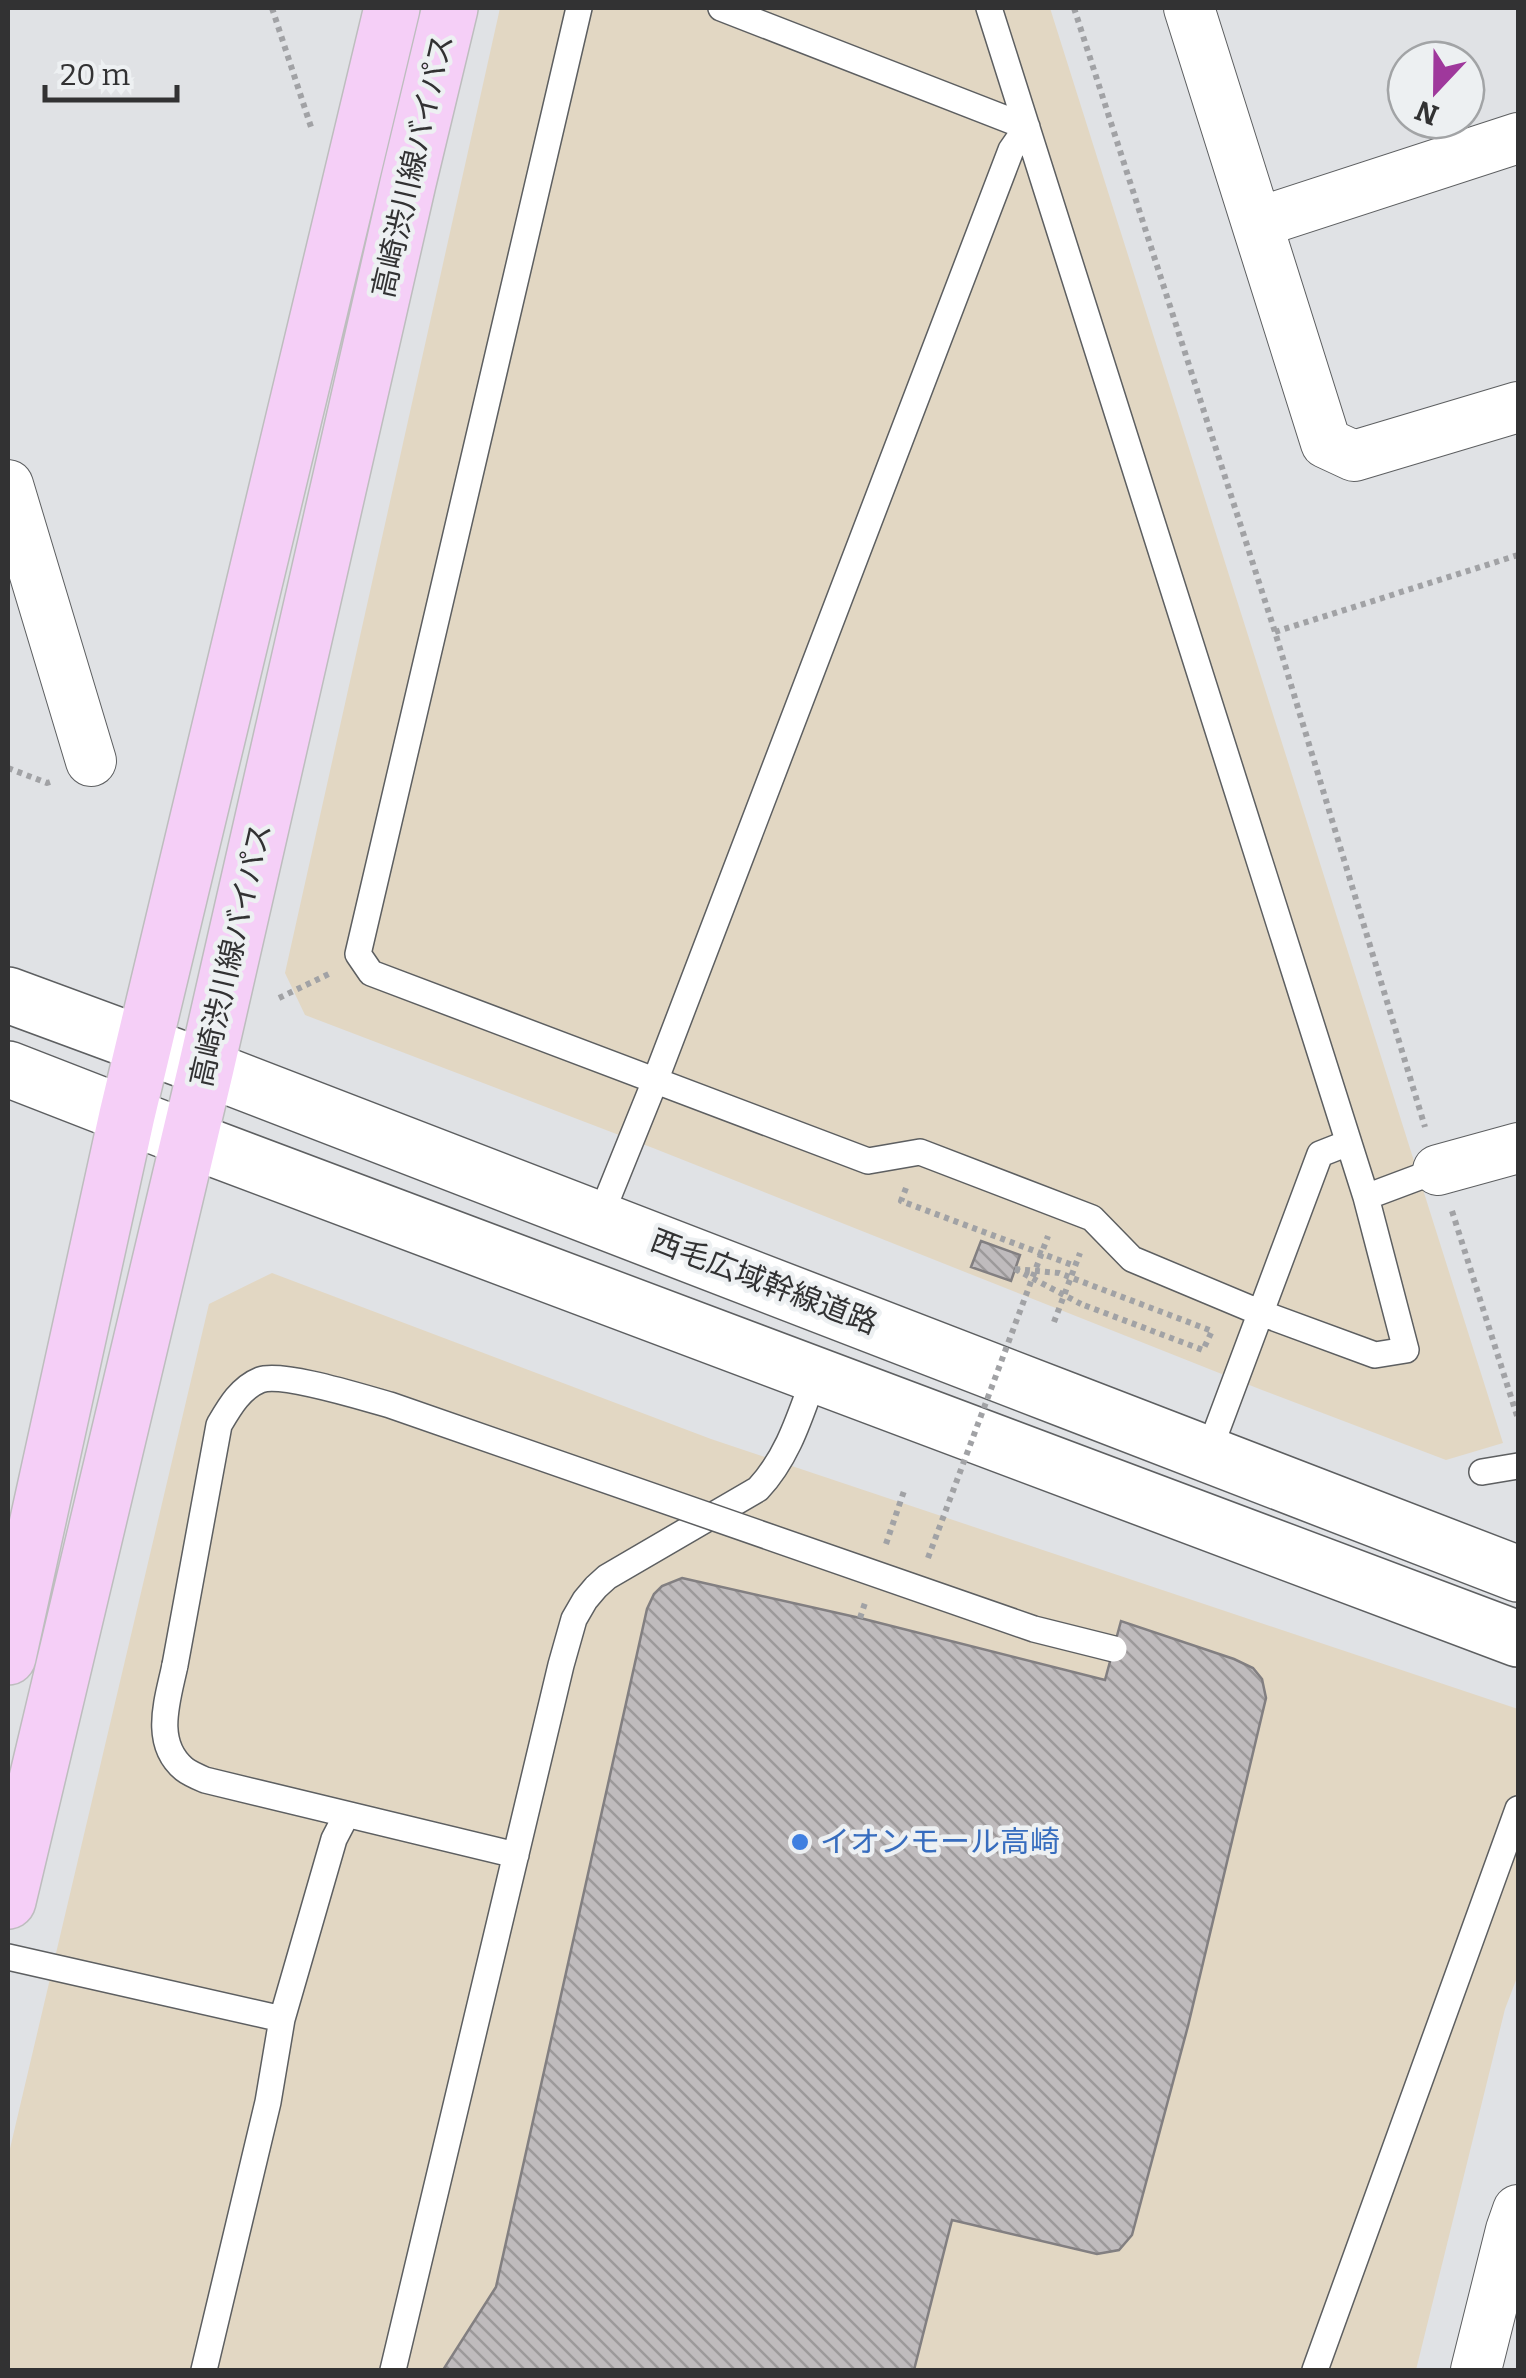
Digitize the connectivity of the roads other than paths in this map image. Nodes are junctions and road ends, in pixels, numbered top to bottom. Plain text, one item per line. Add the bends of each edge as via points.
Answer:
1 (392, 8) edge
2 (450, 8) edge
3 (580, 8) edge
4 (721, 8) edge
5 (989, 8) edge
6 (1189, 8) edge
7 (1027, 127) junction
8 (1518, 138) edge
9 (1257, 223) junction
10 (1518, 407) edge
11 (8, 485) edge
12 (91, 761) dead end
13 (8, 995) edge
14 (143, 1046) junction
15 (206, 1068) junction
16 (8, 1069) edge
17 (655, 1081) junction
18 (127, 1115) junction
19 (188, 1139) junction
20 (1348, 1143) junction
21 (1518, 1148) edge
22 (1438, 1170) joint
23 (1366, 1197) junction
24 (600, 1217) junction
25 (1261, 1313) junction
26 (815, 1376) junction
27 (1207, 1456) junction
28 (1518, 1466) edge
29 (1482, 1472) dead end
30 (1518, 1574) edge
31 (1518, 1639) edge
32 (9, 1642) edge
33 (1114, 1649) dead end
34 (1518, 1809) edge
35 (346, 1816) junction
36 (516, 1856) junction
37 (8, 1902) edge
38 (8, 1957) edge
39 (282, 2019) junction
40 (1518, 2210) edge
41 (204, 2370) edge
42 (394, 2370) edge
43 (1315, 2370) edge
44 (1476, 2370) edge

1 - 14 main road, 高崎渋川線バイパス
2 - 15 main road, 高崎渋川線バイパス
3 - 17 lane via 358,954 371,973
4 - 7 lane
5 - 7 lane
6 - 9 street
7 - 17 lane via 1011,150
7 - 20 lane
8 - 9 street
9 - 10 street via 1326,443 1354,456
11 - 12 street
13 - 14 street, 西毛広域幹線道路
14 - 15 street, 西毛広域幹線道路
14 - 18 main road, 高崎渋川線バイパス
15 - 19 main road, 高崎渋川線バイパス
15 - 24 street, 西毛広域幹線道路
16 - 18 street
17 - 24 lane
17 - 25 lane via 868,1161 920,1152 1092,1218 1132,1259
18 - 19 street
18 - 32 main road, 高崎渋川線バイパス
19 - 26 street
19 - 37 main road, 高崎渋川線バイパス
20 - 23 lane
20 - 25 lane via 1320,1154
21 - 22 street
22 - 23 lane
23 - 25 lane via 1406,1350 1375,1355
24 - 27 street, 西毛広域幹線道路
25 - 27 lane
26 - 31 street
26 - 36 lane via 787,1450 758,1488 607,1577 585,1600 560,1665
27 - 30 street, 西毛広域幹線道路
28 - 29 lane
33 - 35 lane, bridge via 1015,1623 390,1405 261,1380 235,1398 219,1426 163,1728 183,1768 205,1780
34 - 43 lane
35 - 36 lane
35 - 39 lane
36 - 42 lane
38 - 39 lane
39 - 41 lane
40 - 44 street

